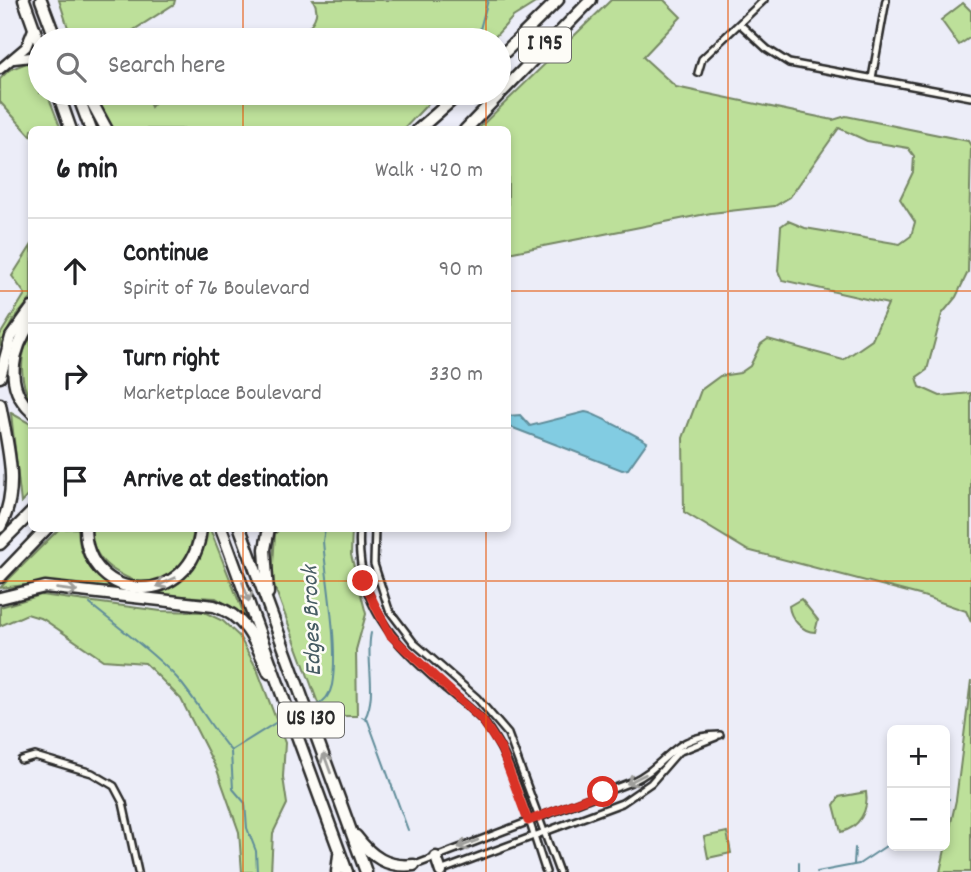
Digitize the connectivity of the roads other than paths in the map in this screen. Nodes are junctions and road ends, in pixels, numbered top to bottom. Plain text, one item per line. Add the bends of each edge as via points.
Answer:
1 (24, 0) edge
2 (41, 0) edge
3 (558, 0) edge
4 (591, 0) edge
5 (764, 0) edge
6 (886, 0) edge
7 (740, 24) junction
8 (34, 27) edge
9 (52, 28) edge
10 (28, 42) edge
11 (511, 46) edge
12 (28, 57) edge
13 (14, 58) junction
14 (0, 69) edge
15 (698, 73) dead end
16 (511, 77) edge
17 (872, 78) junction
18 (511, 83) edge
19 (971, 97) edge
20 (62, 105) edge
21 (82, 105) edge
22 (93, 105) edge
23 (448, 105) edge
24 (450, 105) edge
25 (483, 105) edge
26 (489, 105) edge
27 (70, 126) edge
28 (89, 126) edge
29 (105, 126) edge
30 (423, 126) edge
31 (429, 126) edge
32 (462, 126) edge
33 (469, 126) edge
34 (28, 314) edge
35 (28, 329) edge
36 (0, 377) edge
37 (0, 404) edge
38 (28, 407) edge
39 (28, 516) edge
40 (0, 527) edge
41 (43, 532) edge
42 (86, 532) edge
43 (200, 532) edge
44 (222, 532) edge
45 (241, 532) edge
46 (269, 532) edge
47 (360, 532) edge
48 (375, 532) edge
49 (0, 544) edge
50 (0, 577) edge
51 (0, 598) edge
52 (271, 614) junction
53 (293, 723) junction
54 (21, 760) dead end
55 (538, 817) junction
56 (528, 821) junction
57 (350, 827) junction
58 (544, 833) junction
59 (534, 837) junction
60 (340, 851) junction
61 (436, 856) junction
62 (414, 865) junction
63 (138, 872) edge
64 (337, 872) edge
65 (347, 872) edge
66 (366, 872) edge
67 (395, 872) edge
68 (440, 872) edge
69 (546, 872) edge
70 (559, 872) edge

1 - 8 highway
2 - 9 highway
3 - 11 highway, I 195
4 - 16 highway, I 195
4 - 18 highway
5 - 7 street
6 - 17 street
7 - 15 street via 702,59
7 - 17 street via 789,63
10 - 13 street
12 - 13 street
13 - 14 street
17 - 19 street
20 - 27 highway
21 - 28 highway
22 - 29 highway
23 - 30 highway
24 - 31 highway
25 - 32 highway, I 195
26 - 33 highway
34 - 36 highway via 11,337
35 - 38 highway via 15,354 13,373 17,393
37 - 40 highway via 12,482
39 - 49 highway
41 - 50 highway
43 -> 42 highway via 194,558 183,572 159,586 139,589 113,580 98,568
44 -> 53 highway, US 130
45 - 52 highway, US 130
46 - 52 highway via 265,565
47 - 56 street via 363,581 381,623 404,651 483,721 501,749
48 - 55 street via 374,564 389,610 414,643 477,698 508,734
51 -> 53 highway via 45,587 222,608 251,634
57 -> 52 highway, US 130
53 - 60 highway, US 130
54 - 63 street via 35,756 92,773 114,786 123,803
55 - 56 street
55 - 58 street
58 -> 55 street via 633,797 652,783 678,752 720,735 685,741 642,777
56 - 59 street
56 -> 61 street
57 - 62 highway via 376,858 401,867
57 - 66 highway, US 130
58 - 59 street
58 - 70 street
59 - 68 street
59 - 69 street
60 - 64 highway
60 - 65 highway, US 130
61 - 62 street
61 - 68 highway
62 - 67 street

